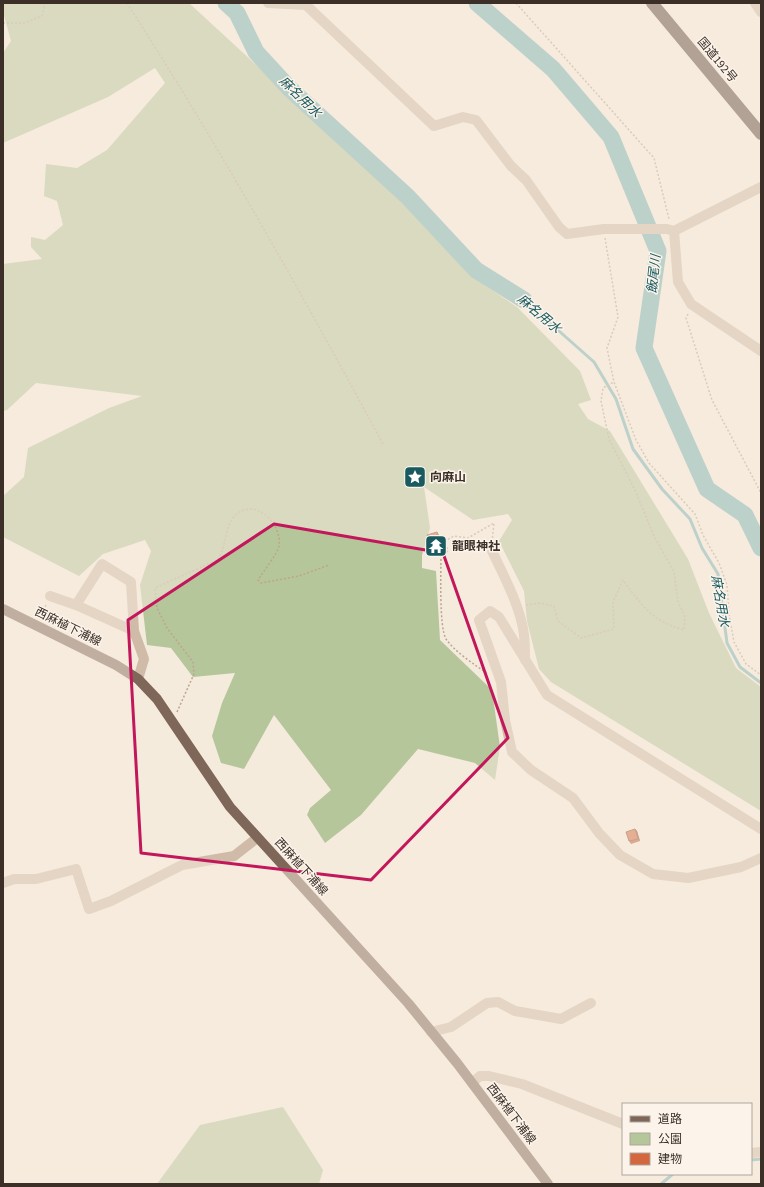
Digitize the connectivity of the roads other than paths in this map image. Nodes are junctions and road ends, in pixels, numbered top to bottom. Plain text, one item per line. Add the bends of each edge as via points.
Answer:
1 (268, 3) edge
2 (652, 3) edge
3 (755, 3) edge
4 (761, 12) edge
5 (761, 134) edge
6 (761, 187) edge
7 (671, 230) junction
8 (761, 351) edge
9 (492, 551) road end
10 (50, 596) road end
11 (76, 605) junction
12 (3, 610) edge
13 (134, 631) junction
14 (525, 660) junction
15 (138, 679) junction
16 (761, 829) edge
17 (257, 838) junction
18 (761, 858) edge
19 (3, 883) edge
20 (592, 1003) dead end
21 (431, 1032) junction
22 (472, 1083) junction
23 (622, 1124) edge
24 (548, 1184) edge

1 - 7 street via 306,5 434,126 463,117 476,120 567,234 606,229
2 - 5 highway, 国道192号
3 - 4 street
6 - 7 street
7 - 8 street via 678,282 691,304
9 - 14 street via 516,606 524,634
10 - 11 street
11 - 13 street
11 - 13 street via 102,564 132,582
12 - 15 main road, 西麻植下浦線 via 116,665
13 - 15 street via 144,658
14 - 16 street via 547,695
14 - 18 street via 499,617 490,611 479,620 501,682 512,752 531,770 573,798 599,833 620,855 653,874 688,878 742,867
15 - 17 main road, 西麻植下浦線 via 157,698 216,788
17 - 19 street via 234,856 182,865 111,902 89,909 76,869 36,879 14,879
17 - 21 main road, 西麻植下浦線
20 - 21 street via 561,1018 515,1011 498,1002 487,1003 451,1026
21 - 22 main road, 西麻植下浦線
22 - 23 street via 480,1076 489,1076 522,1084
22 - 24 main road, 西麻植下浦線

